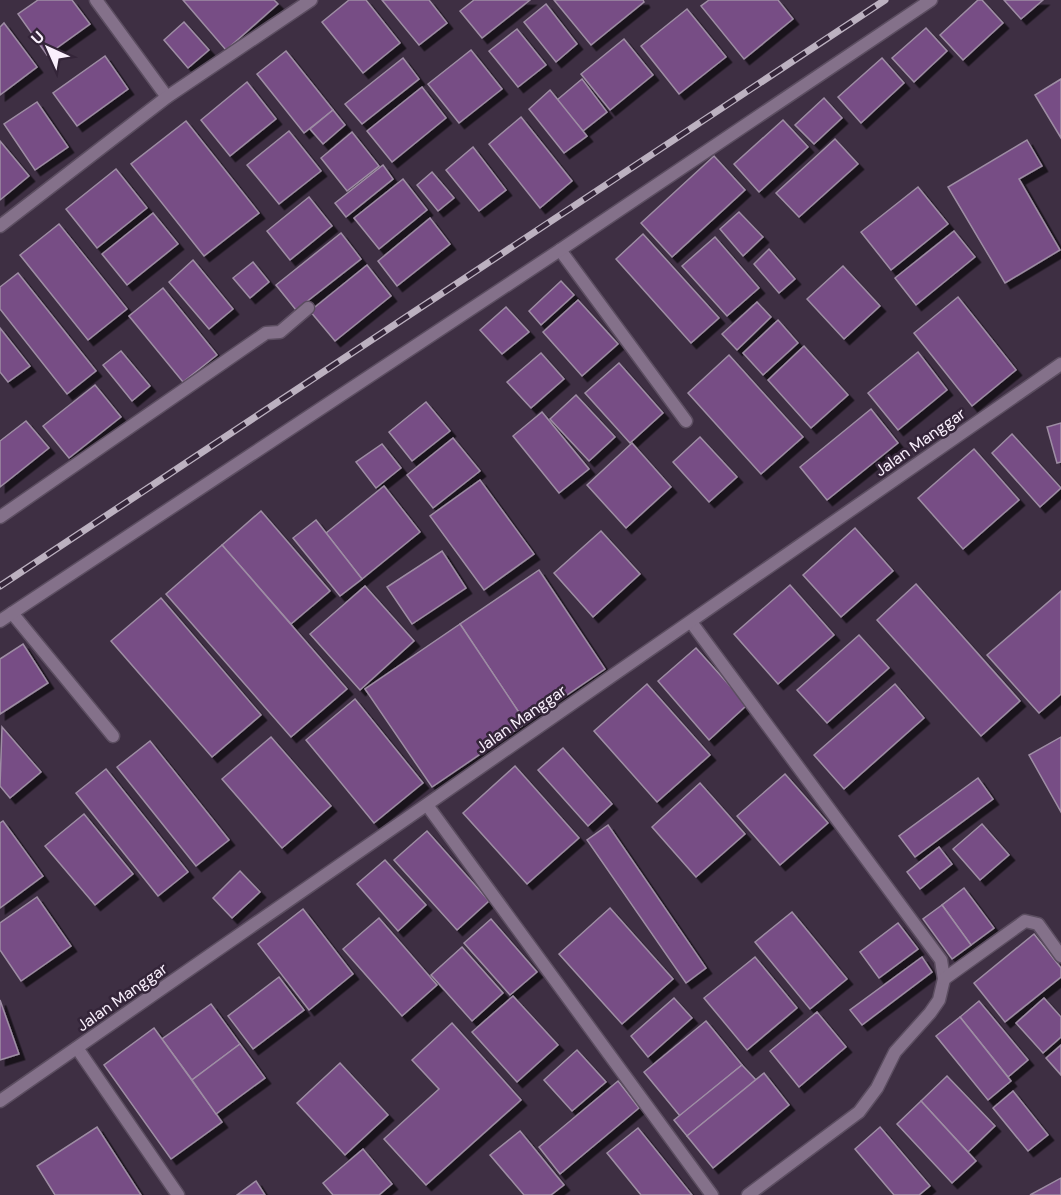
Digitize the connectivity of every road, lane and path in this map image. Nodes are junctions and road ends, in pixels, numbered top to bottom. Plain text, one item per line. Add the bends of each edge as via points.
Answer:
1 (96, 0) edge
2 (311, 0) edge
3 (931, 0) edge
4 (167, 97) junction
5 (0, 226) edge
6 (560, 250) junction
7 (308, 308) dead end
8 (1061, 364) edge
9 (686, 421) dead end
10 (0, 517) edge
11 (12, 613) junction
12 (0, 621) edge
13 (691, 622) junction
14 (113, 736) dead end
15 (427, 805) junction
16 (1061, 956) edge
17 (944, 979) junction
18 (77, 1048) junction
19 (0, 1101) edge
20 (178, 1195) edge
21 (712, 1195) edge
22 (748, 1195) edge

1 - 4 street
2 - 4 street
3 - 6 street
4 - 5 street
6 - 9 street
6 - 11 street
7 - 10 street via 280,332 266,333
8 - 13 street, Jalan Manggar
11 - 12 street
11 - 14 street
13 - 15 street, Jalan Manggar
13 - 17 street via 941,960
15 - 18 street, Jalan Manggar
15 - 21 street
16 - 17 street via 1038,924 1025,921
17 - 22 street via 939,1000 895,1052 859,1113
18 - 19 street, Jalan Manggar
18 - 20 street

